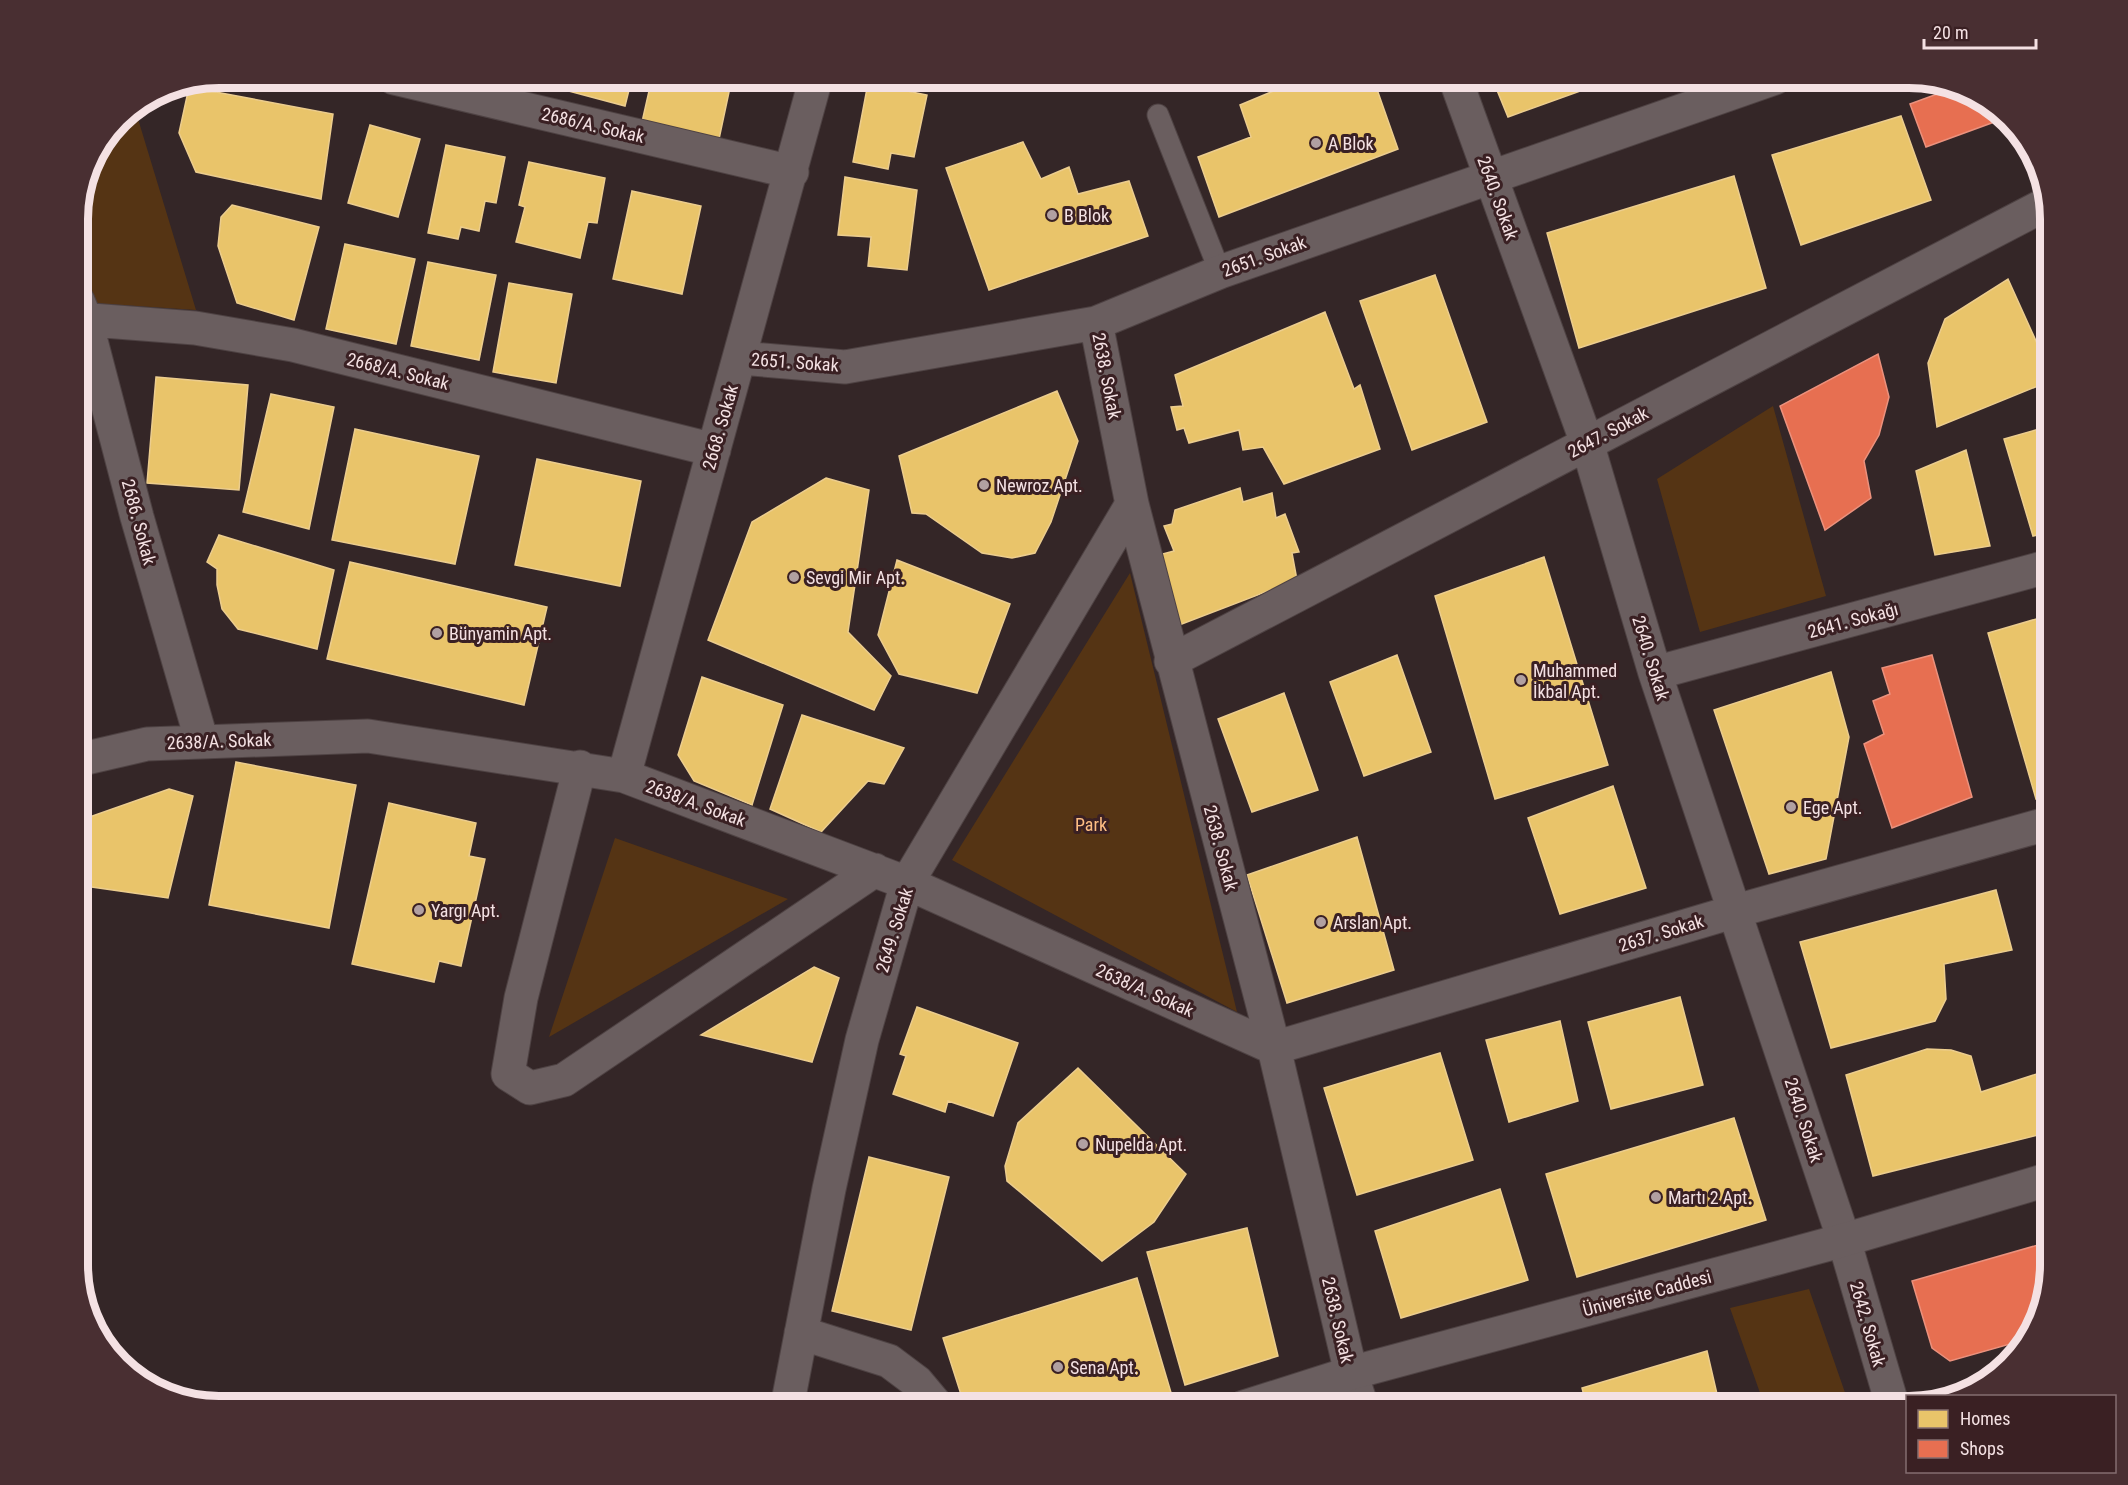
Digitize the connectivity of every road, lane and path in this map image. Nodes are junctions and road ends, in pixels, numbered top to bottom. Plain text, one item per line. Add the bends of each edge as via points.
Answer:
1 (1459, 88) edge
2 (1746, 88) edge
3 (440, 89) edge
4 (813, 89) edge
5 (1158, 114) dead end
6 (792, 172) junction
7 (1490, 176) junction
8 (2039, 208) edge
9 (1220, 272) junction
10 (89, 314) edge
11 (1096, 322) junction
12 (89, 342) edge
13 (740, 358) junction
14 (1587, 443) junction
15 (714, 450) junction
16 (1132, 504) junction
17 (2040, 569) edge
18 (1171, 661) junction
19 (1655, 673) junction
20 (202, 742) junction
21 (89, 757) edge
22 (580, 767) junction
23 (624, 776) junction
24 (2040, 826) edge
25 (875, 870) junction
26 (907, 883) junction
27 (1736, 910) junction
28 (1275, 1048) junction
29 (2040, 1182) edge
30 (1844, 1240) junction
31 (801, 1333) junction
32 (1351, 1373) junction
33 (789, 1396) edge
34 (928, 1396) edge
35 (1279, 1396) edge
36 (1358, 1396) edge
37 (1890, 1396) edge

1 - 7 street, 2640. Sokak
2 - 7 street, 2651. Sokak
3 - 6 street, 2686/A. Sokak
4 - 6 street, 2668. Sokak
5 - 9 lane
6 - 13 street, 2668. Sokak
7 - 9 street, 2651. Sokak
7 - 14 street, 2640. Sokak
8 - 14 street, 2647. Sokak
9 - 11 street, 2651. Sokak
10 - 15 street, 2668/A. Sokak via 293,345
11 - 13 street, 2651. Sokak via 845,367
11 - 16 street, 2638. Sokak
12 - 20 street, 2686. Sokak
13 - 15 street, 2668. Sokak
14 - 18 street, 2647. Sokak
14 - 19 street, 2640. Sokak
15 - 23 street, 2668. Sokak
16 - 18 street, 2638. Sokak
16 - 26 street, 2649. Sokak
17 - 19 street, 2641. Sokağı
18 - 28 street, 2638. Sokak
19 - 27 street, 2640. Sokak
20 - 21 street, 2638/A. Sokak via 147,744
20 - 22 street, 2638/A. Sokak via 368,736
22 - 23 street, 2638/A. Sokak
22 - 25 street via 521,998 508,1074 530,1088 564,1080
23 - 25 street, 2638/A. Sokak
24 - 27 street, 2637. Sokak
25 - 26 street, 2638/A. Sokak
26 - 28 street, 2638/A. Sokak
26 - 31 street, 2649. Sokak via 862,1040
27 - 28 street, 2637. Sokak
27 - 30 street, 2640. Sokak
28 - 32 street, 2638. Sokak
29 - 30 street, Üniversite Caddesi
30 - 32 street, Üniversite Caddesi
30 - 37 street, 2642. Sokak
31 - 33 street, 2649. Sokak
31 - 34 street via 889,1362
32 - 35 street, Üniversite Caddesi
32 - 36 street, 2638. Sokak

